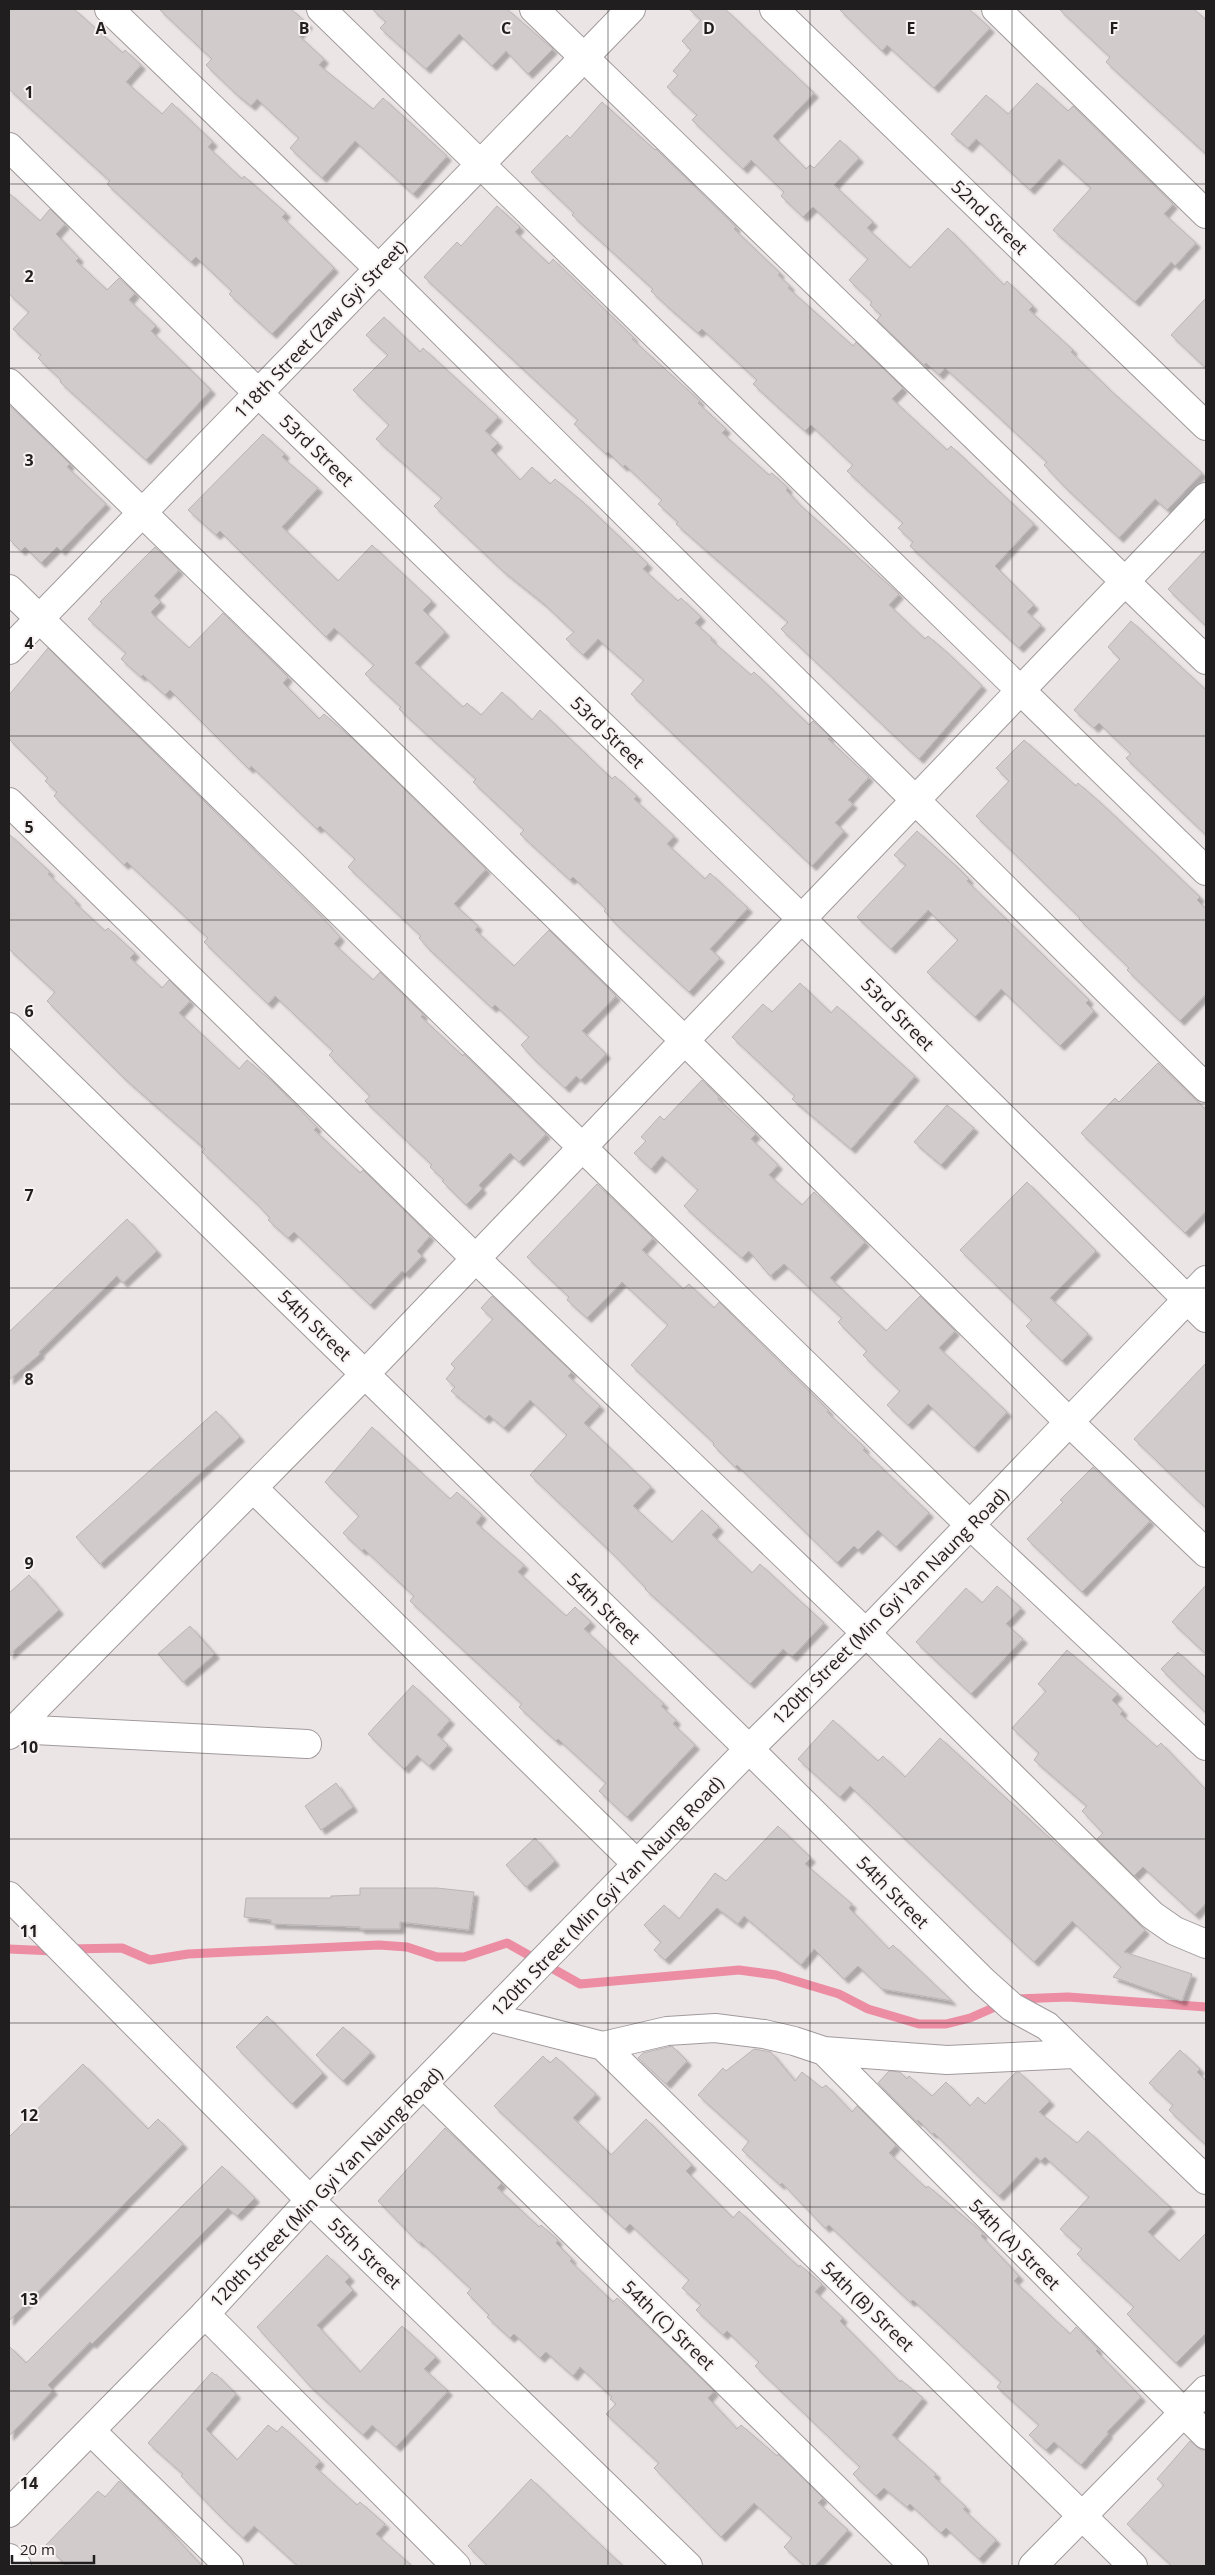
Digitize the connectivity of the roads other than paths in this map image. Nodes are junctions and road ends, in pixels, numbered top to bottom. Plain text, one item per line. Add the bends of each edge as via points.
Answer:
1 (110, 9) edge
2 (321, 9) edge
3 (534, 9) edge
4 (632, 9) edge
5 (774, 9) edge
6 (996, 9) edge
7 (584, 57) junction
8 (9, 147) edge
9 (481, 166) junction
10 (1206, 214) edge
11 (379, 269) junction
12 (9, 383) edge
13 (258, 393) junction
14 (1206, 426) edge
15 (1206, 497) edge
16 (142, 512) junction
17 (1126, 581) junction
18 (9, 589) edge
19 (39, 619) junction
20 (9, 650) edge
21 (1206, 660) edge
22 (1021, 690) junction
23 (917, 799) junction
24 (9, 802) edge
25 (1206, 871) edge
26 (802, 919) junction
27 (9, 1027) edge
28 (685, 1041) junction
29 (1206, 1088) edge
30 (582, 1148) junction
31 (476, 1259) junction
32 (1206, 1280) edge
33 (1187, 1299) junction
34 (1206, 1318) edge
35 (366, 1374) junction
36 (1070, 1422) junction
37 (253, 1488) junction
38 (970, 1525) junction
39 (1206, 1553) edge
40 (866, 1633) junction
41 (12, 1732) edge
42 (307, 1744) dead end
43 (1206, 1746) edge
44 (749, 1749) junction
45 (637, 1864) junction
46 (9, 1896) edge
47 (1206, 1944) edge
48 (489, 2017) junction
49 (603, 2046) junction
50 (824, 2052) junction
51 (1074, 2054) junction
52 (423, 2084) junction
53 (1206, 2180) edge
54 (310, 2200) junction
55 (205, 2314) junction
56 (1206, 2390) edge
57 (1183, 2413) junction
58 (91, 2430) junction
59 (1206, 2436) edge
60 (9, 2513) edge
61 (1082, 2516) junction
62 (9, 2558) edge
63 (17, 2566) edge
64 (229, 2566) edge
65 (456, 2566) edge
66 (688, 2566) edge
67 (914, 2566) edge
68 (1033, 2566) edge
69 (1133, 2566) edge

1 - 11 street
2 - 9 street
3 - 7 street
4 - 7 street, 118th Street (Zaw Gyi Street)
5 - 14 street, 52nd Street
6 - 10 street
7 - 9 street, 118th Street (Zaw Gyi Street)
7 - 17 street
8 - 13 street, 53rd Street
9 - 11 street, 118th Street (Zaw Gyi Street)
9 - 22 street
11 - 13 street, 118th Street (Zaw Gyi Street)
11 - 23 street
12 - 16 street
13 - 16 street, 118th Street (Zaw Gyi Street)
13 - 26 street, 53rd Street
15 - 17 street
16 - 19 street, 118th Street (Zaw Gyi Street)
16 - 28 street
17 - 21 street
17 - 22 street
18 - 19 street
19 - 20 street, 118th Street (Zaw Gyi Street)
19 - 30 street
22 - 23 street
22 - 25 street
23 - 26 street
23 - 29 street
24 - 31 street
26 - 28 street
26 - 33 street, 53rd Street
27 - 35 street, 54th Street
28 - 30 street
28 - 36 street
30 - 31 street
30 - 38 street
31 - 35 street
31 - 40 street
32 - 33 street, 120th Street (Min Gyi Yan Naung Road)
33 - 34 street, 53rd Street
33 - 36 street, 120th Street (Min Gyi Yan Naung Road)
35 - 37 street
35 - 44 street, 54th Street
36 - 38 street, 120th Street (Min Gyi Yan Naung Road)
36 - 39 street
37 - 41 street
37 - 45 street
38 - 40 street, 120th Street (Min Gyi Yan Naung Road)
38 - 43 street
40 - 44 street, 120th Street (Min Gyi Yan Naung Road)
40 - 47 street via 1152,1915 1175,1931
41 - 42 street
44 - 45 street, 120th Street (Min Gyi Yan Naung Road)
44 - 51 street, 54th Street via 983,1981 1012,2007 1047,2026
45 - 48 street, 120th Street (Min Gyi Yan Naung Road)
46 - 54 street, 55th Street
48 - 49 street
48 - 52 street, 120th Street (Min Gyi Yan Naung Road)
49 - 50 street via 667,2031 715,2028 764,2034
49 - 61 street, 54th (B) Street
50 - 51 street via 947,2060
50 - 57 street, 54th (A) Street
51 - 53 street, 54th Street
52 - 54 street, 120th Street (Min Gyi Yan Naung Road)
52 - 67 street, 54th (C) Street
54 - 55 street, 120th Street (Min Gyi Yan Naung Road)
54 - 66 street, 55th Street
55 - 58 street, 120th Street (Min Gyi Yan Naung Road)
55 - 65 street
56 - 57 street
57 - 59 street, 54th (A) Street
57 - 61 street
58 - 60 street, 120th Street (Min Gyi Yan Naung Road)
58 - 64 street
61 - 68 street
61 - 69 street, 54th (B) Street
62 - 63 street

